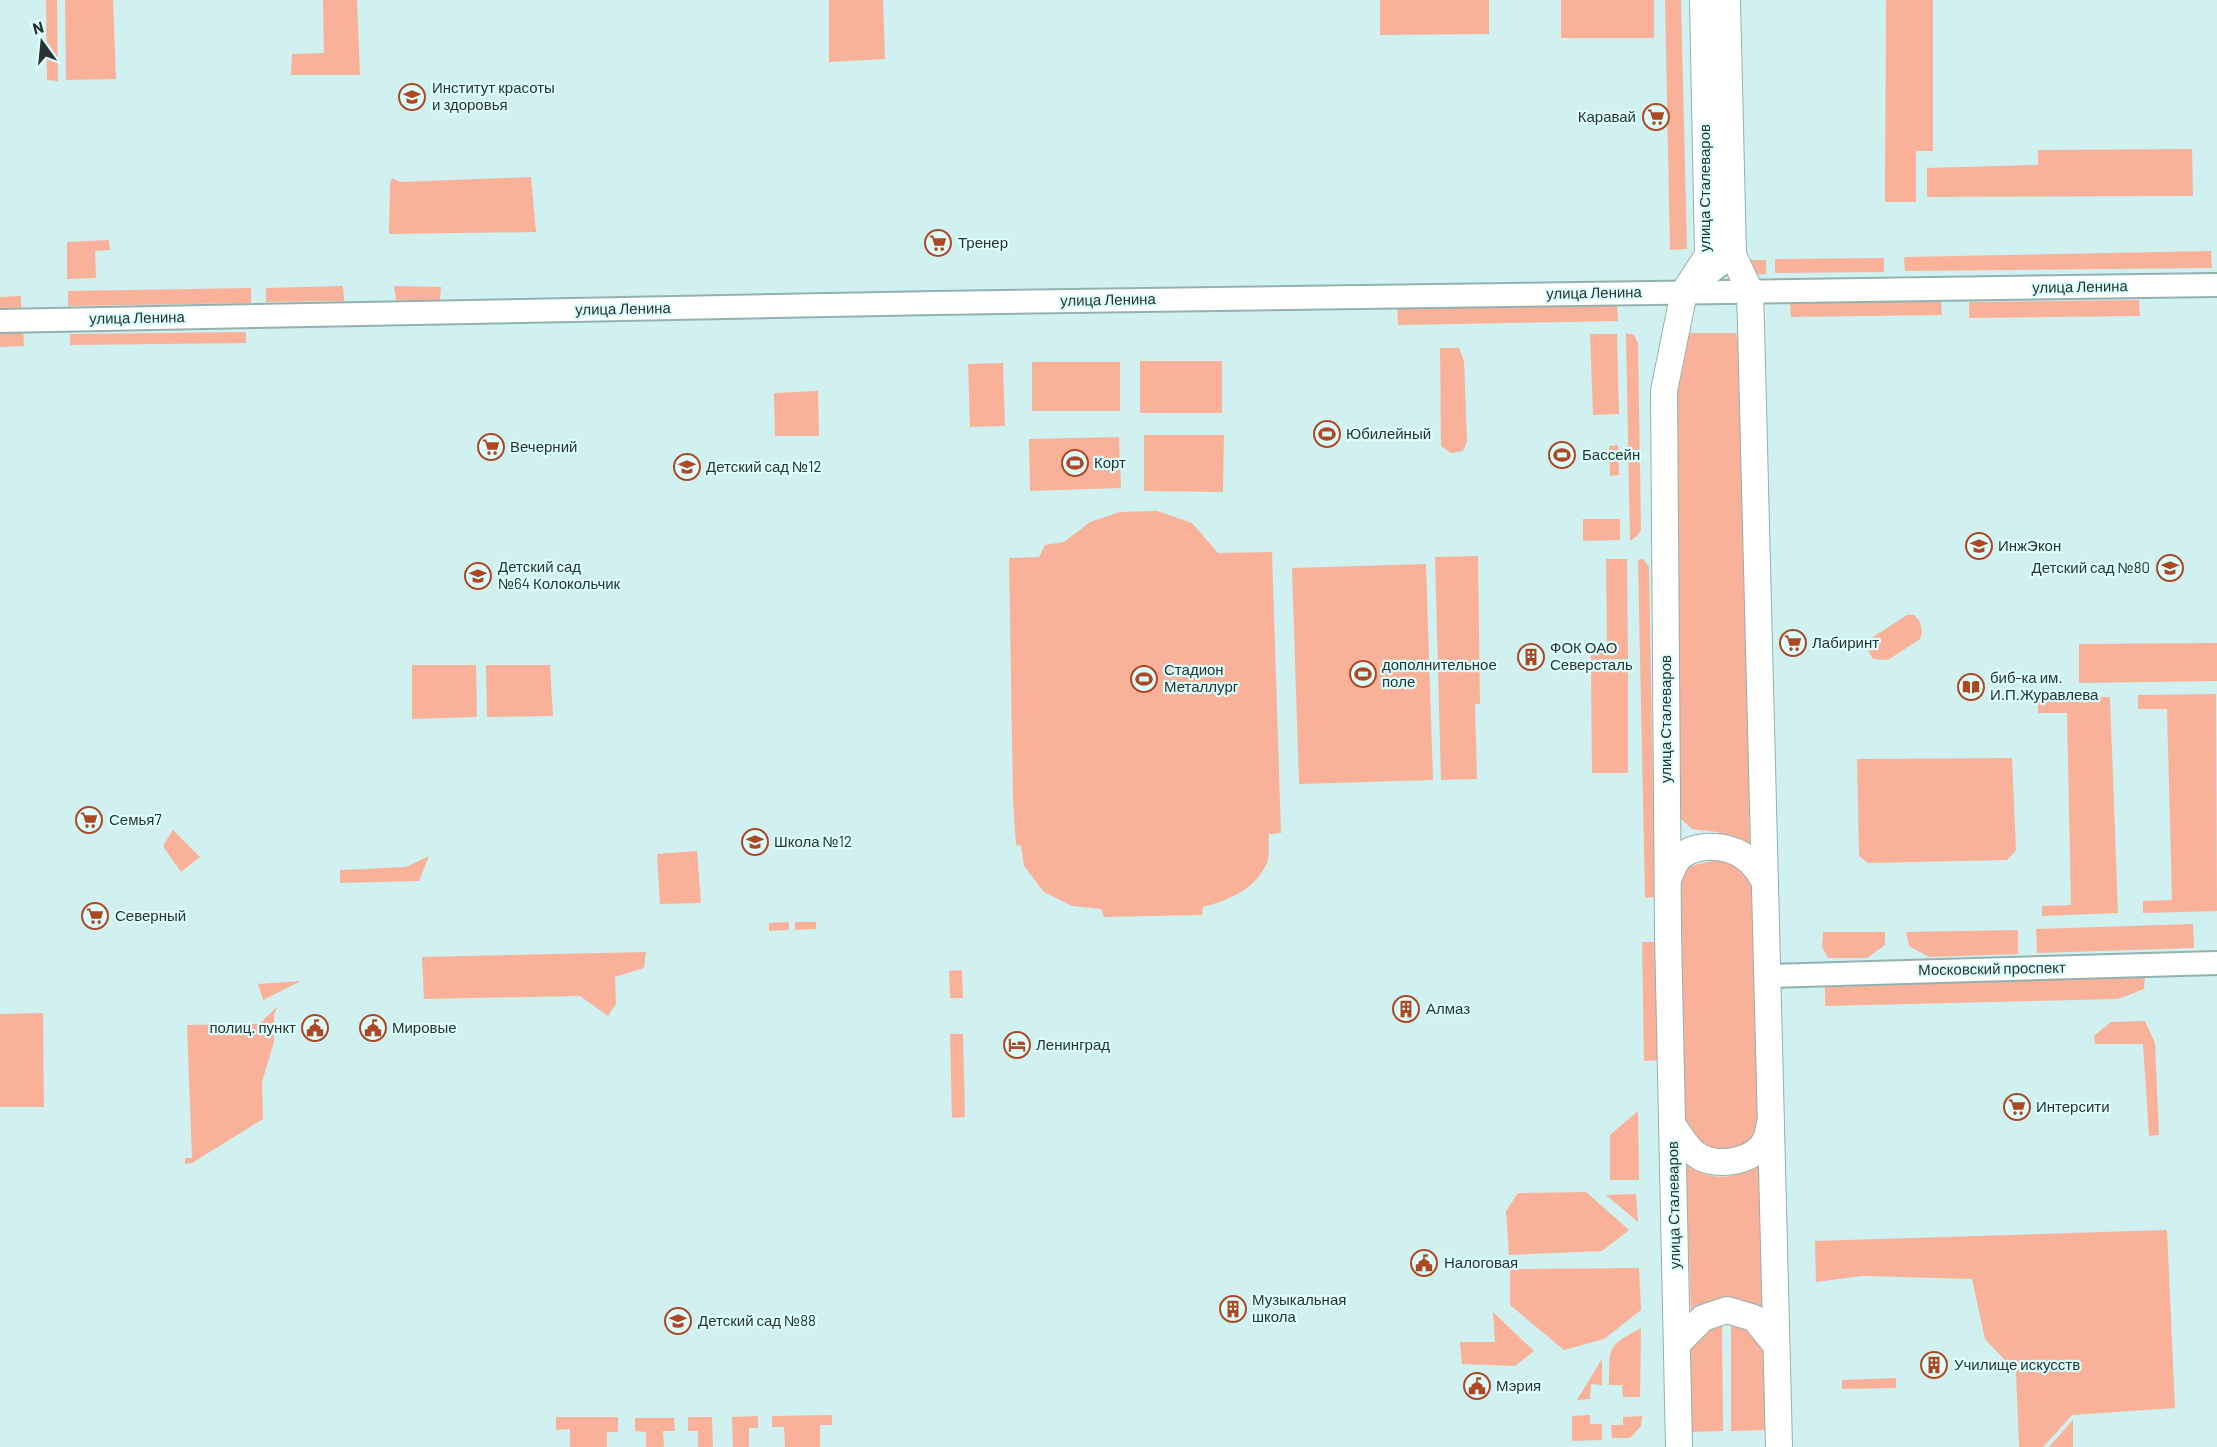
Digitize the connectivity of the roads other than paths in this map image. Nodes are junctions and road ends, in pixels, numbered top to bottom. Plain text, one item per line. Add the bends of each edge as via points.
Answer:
1 (1702, 0) edge
2 (1727, 0) edge
3 (1732, 255) junction
4 (2217, 285) edge
5 (1750, 291) junction
6 (1684, 292) junction
7 (0, 321) edge
8 (1668, 879) junction
9 (1765, 883) junction
10 (2217, 963) edge
11 (1767, 976) junction
12 (1771, 1120) junction
13 (1672, 1124) junction
14 (1677, 1344) junction
15 (1776, 1345) junction
16 (1679, 1447) edge
17 (1779, 1447) edge

1 - 6 main road, улица Сталеваров via 1708,255
2 - 3 main road, улица Сталеваров
3 - 5 main road, улица Сталеваров
3 - 6 street
4 - 5 street, улица Ленина
5 - 6 street, улица Ленина
5 - 9 main road, улица Сталеваров
6 - 7 street, улица Ленина
6 - 8 main road, улица Сталеваров via 1664,391
8 - 9 main road via 1679,858 1694,848 1717,846 1745,856
8 - 13 main road, улица Сталеваров
9 - 11 main road, улица Сталеваров
10 - 11 street, Московский проспект
11 - 12 main road, улица Сталеваров
12 - 13 main road via 1766,1139 1753,1153 1724,1163 1700,1157 1685,1144
12 - 15 main road, улица Сталеваров
13 - 14 main road, улица Сталеваров
14 - 15 main road via 1702,1317 1727,1310 1754,1318
14 - 16 main road, улица Сталеваров
15 - 17 main road, улица Сталеваров

